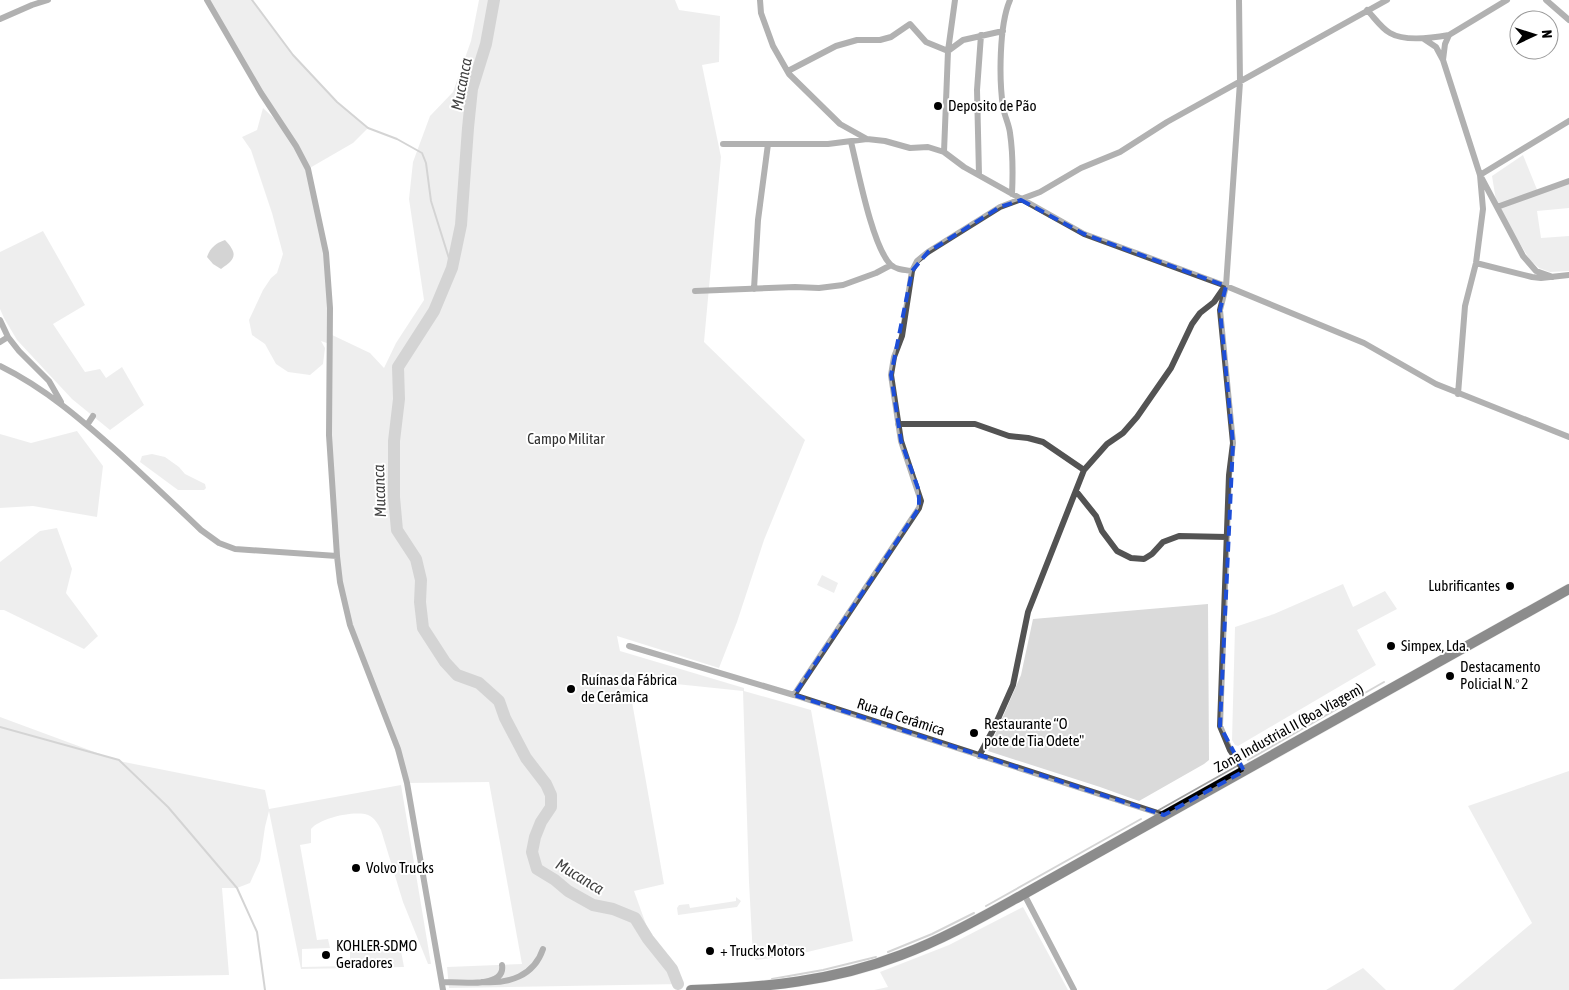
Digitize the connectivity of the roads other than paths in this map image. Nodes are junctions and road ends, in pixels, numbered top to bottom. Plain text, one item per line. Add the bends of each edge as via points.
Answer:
1 (48, 0) edge
2 (207, 0) edge
3 (760, 0) edge
4 (954, 0) edge
5 (1010, 0) edge
6 (1239, 0) edge
7 (1387, 0) edge
8 (1507, 0) edge
9 (1546, 0) edge
10 (1367, 10) junction
11 (0, 19) edge
12 (1569, 20) edge
13 (1003, 31) junction
14 (981, 35) junction
15 (1449, 35) junction
16 (1424, 39) junction
17 (948, 51) junction
18 (1443, 60) junction
19 (788, 71) junction
20 (1240, 82) junction
21 (1569, 121) edge
22 (867, 138) junction
23 (851, 142) junction
24 (723, 144) dead end
25 (768, 144) junction
26 (944, 152) junction
27 (979, 175) junction
28 (1480, 175) junction
29 (1569, 181) edge
30 (1012, 194) junction
31 (1021, 200) junction
32 (1497, 206) junction
33 (1476, 263) junction
34 (891, 265) junction
35 (912, 271) junction
36 (1569, 275) edge
37 (1553, 277) junction
38 (1226, 286) junction
39 (754, 288) junction
40 (695, 291) dead end
41 (0, 320) edge
42 (8, 336) junction
43 (0, 342) edge
44 (0, 366) edge
45 (1458, 394) junction
46 (62, 404) junction
47 (93, 416) dead end
48 (898, 424) junction
49 (87, 425) junction
50 (1569, 437) edge
51 (1084, 470) junction
52 (1076, 492) junction
53 (1227, 537) junction
54 (337, 556) junction
55 (1569, 588) edge
56 (630, 646) dead end
57 (794, 695) junction
58 (979, 756) junction
59 (1244, 771) junction
60 (1164, 815) junction
61 (1024, 894) junction
62 (543, 949) dead end
63 (502, 965) dead end
64 (442, 982) junction
65 (482, 982) junction
66 (443, 990) edge
67 (691, 990) edge
68 (1074, 990) edge

1 - 11 street
2 - 54 street via 296,146 308,169 317,206 326,253 330,308 329,435
3 - 19 street via 773,46
4 - 17 street
5 - 13 street
6 - 20 street
7 - 10 street
8 - 15 street
9 - 12 street
10 - 16 street via 1390,33
10 - 20 street
13 - 14 street
13 - 30 street via 1001,73 1003,108 1010,131
14 - 17 street via 963,40
14 - 27 street via 977,90
15 - 16 street
15 - 18 street
16 - 18 street via 1436,47
17 - 19 street via 926,42 910,24 892,37 857,40 836,46
17 - 26 street
18 - 28 street
19 - 22 street via 840,124
20 - 31 street via 1120,152 1081,168
20 - 38 street
21 - 28 street
22 - 23 street
22 - 26 street
23 - 25 street
23 - 34 street via 872,225 883,254
24 - 25 street
25 - 39 street via 758,220
26 - 27 street
27 - 30 street
28 - 32 street
28 - 33 street via 1483,208
29 - 32 street
30 - 31 street
31 - 35 street via 1000,208 928,252 916,261
31 - 38 street via 1084,234
32 - 37 street via 1523,256 1536,271
33 - 37 street via 1532,277
33 - 45 street via 1465,306
34 - 35 street
34 - 39 street via 842,285
35 - 48 street via 902,336 891,375
36 - 37 street
38 - 45 street via 1364,343
38 - 51 street via 1192,324 1171,368 1137,417
38 - 53 street via 1220,310 1234,443 1229,475
39 - 40 street
41 - 42 street
42 - 43 street
42 - 46 street via 49,381
44 - 46 street
45 - 50 street
46 - 49 street
47 - 49 street
48 - 51 street via 975,424 1009,436 1043,442
48 - 57 street via 919,491 919,508
49 - 54 street via 219,543 235,549
51 - 52 street
52 - 53 street via 1096,516 1102,531 1117,551 1131,558 1144,559 1163,542 1179,536
52 - 58 street via 1028,612 1013,685
53 - 59 street via 1220,726
54 - 64 street via 350,626 398,749 407,783
55 - 59 main road, Zona Industrial II (Boa Viagem)
56 - 57 street, Rua da Cerâmica
57 - 58 street, Rua da Cerâmica
58 - 60 street, Rua da Cerâmica
59 - 60 main road, Zona Industrial II (Boa Viagem)
60 - 61 main road, Zona Industrial II (Boa Viagem)
61 - 67 main road, Zona Industrial II (Boa Viagem) via 901,956 857,970 790,983
61 - 68 street
62 - 65 street via 534,965 520,976 502,982
63 - 65 street via 500,977
64 - 65 street
64 - 66 street

